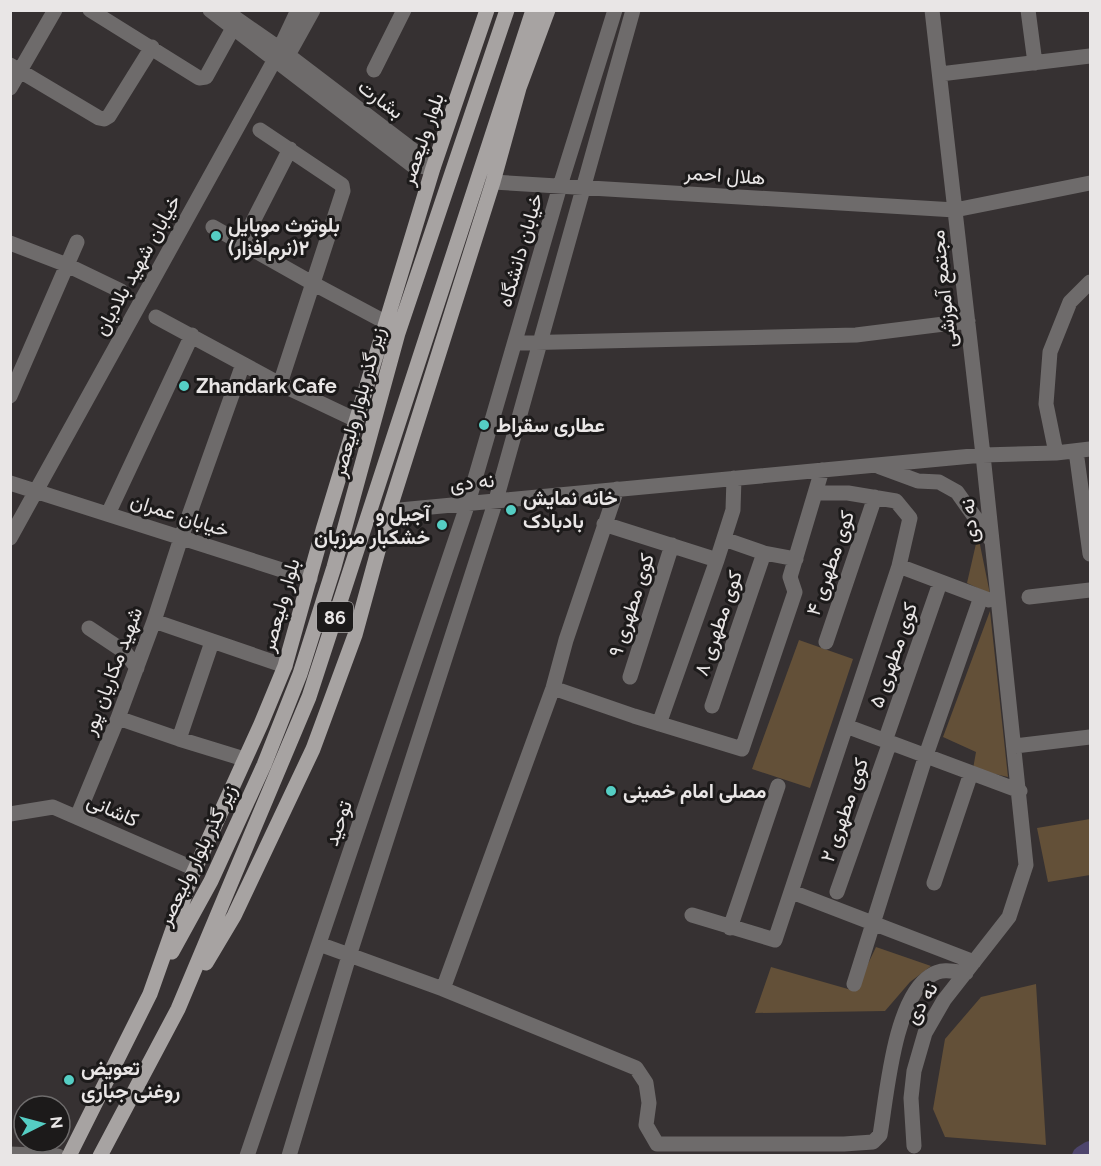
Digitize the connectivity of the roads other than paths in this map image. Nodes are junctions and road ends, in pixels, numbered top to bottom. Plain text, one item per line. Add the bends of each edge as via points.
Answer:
1 (54, 10) edge
2 (90, 10) edge
3 (210, 10) edge
4 (224, 10) edge
5 (298, 10) edge
6 (313, 10) edge
7 (404, 10) edge
8 (507, 10) edge
9 (533, 10) edge
10 (548, 10) edge
11 (615, 10) edge
12 (633, 10) edge
13 (932, 10) edge
14 (1028, 10) edge
15 (484, 15) edge
16 (233, 28) junction
17 (538, 40) junction
18 (152, 47) junction
19 (1090, 56) edge
20 (281, 58) junction
21 (1035, 63) junction
22 (16, 67) edge
23 (374, 70) dead end
24 (940, 74) junction
25 (10, 88) edge
26 (260, 130) dead end
27 (290, 149) junction
28 (433, 168) junction
29 (493, 182) junction
30 (1090, 183) edge
31 (560, 186) junction
32 (584, 188) junction
33 (955, 210) junction
34 (416, 225) junction
35 (213, 227) dead end
36 (77, 242) dead end
37 (10, 243) edge
38 (242, 243) junction
39 (472, 246) junction
40 (67, 265) junction
41 (1090, 282) edge
42 (314, 284) junction
43 (121, 291) dead end
44 (156, 317) dead end
45 (968, 321) junction
46 (387, 323) junction
47 (192, 335) junction
48 (515, 343) junction
49 (539, 344) junction
50 (243, 364) junction
51 (280, 384) junction
52 (10, 396) edge
53 (356, 420) junction
54 (1083, 450) edge
55 (1056, 453) junction
56 (983, 455) junction
57 (875, 465) junction
58 (822, 470) junction
59 (734, 478) junction
60 (10, 483) edge
61 (617, 489) junction
62 (37, 491) junction
63 (816, 494) junction
64 (875, 497) junction
65 (496, 501) junction
66 (468, 503) junction
67 (389, 511) junction
68 (108, 514) junction
69 (604, 524) junction
70 (10, 538) edge
71 (181, 538) junction
72 (724, 539) junction
73 (993, 542) junction
74 (672, 545) junction
75 (764, 553) junction
76 (1090, 554) edge
77 (796, 559) junction
78 (717, 560) junction
79 (899, 566) junction
80 (310, 579) junction
81 (940, 583) junction
82 (1090, 590) edge
83 (981, 597) junction
84 (1029, 597) dead end
85 (999, 603) junction
86 (154, 621) junction
87 (297, 622) junction
88 (89, 628) dead end
89 (355, 635) junction
90 (212, 642) junction
91 (826, 642) dead end
92 (137, 668) junction
93 (282, 671) junction
94 (630, 677) dead end
95 (553, 688) junction
96 (334, 692) junction
97 (712, 706) dead end
98 (118, 718) junction
99 (659, 724) junction
100 (846, 726) junction
101 (1090, 738) edge
102 (179, 739) junction
103 (888, 741) junction
104 (1015, 746) junction
105 (926, 755) junction
106 (244, 759) junction
107 (971, 772) junction
108 (778, 786) dead end
109 (1020, 791) junction
110 (10, 814) edge
111 (77, 817) junction
112 (10, 822) edge
113 (193, 874) junction
114 (934, 883) dead end
115 (792, 892) junction
116 (837, 892) dead end
117 (692, 915) dead end
118 (873, 924) junction
119 (730, 928) junction
120 (319, 944) junction
121 (349, 956) junction
122 (970, 967) junction
123 (854, 984) dead end
124 (443, 989) junction
125 (150, 994) junction
126 (178, 1009) junction
127 (914, 1146) dead end
128 (290, 1149) edge
129 (10, 1154) edge
130 (58, 1155) edge
131 (69, 1155) edge
132 (100, 1155) edge
133 (247, 1155) edge

1 - 22 street
2 - 18 street
3 - 16 street, بشارت
4 - 20 street, بشارت
5 - 20 street, خیابان شهید بلادیان
6 - 20 street, خیابان شهید بلادیان
7 - 23 street
8 - 125 main road, زیر گذر بلوار ولیعصر via 398,333 334,567 300,674 211,881
9 - 126 main road, 86 via 309,698
10 - 17 main road
11 - 31 street, خیابان دانشگاه
12 - 32 street
13 - 24 street, مجتمع آموزشی
14 - 21 street
15 - 17 main road via 489,39 503,50 516,54 528,50
15 - 28 main road, بلوار ولیعصر
16 - 18 street via 203,78
16 - 20 street, بشارت
17 - 29 main road via 519,88
18 - 22 street via 104,119
19 - 21 street
20 - 28 street, بشارت via 412,165
20 - 62 street, خیابان شهید بلادیان
21 - 24 street
22 - 25 street
24 - 33 street, مجتمع آموزشی
26 - 27 street
27 - 38 street
27 - 42 street via 342,185 343,190
28 - 34 main road, بلوار ولیعصر
29 - 31 street, هلال احمر
29 - 39 main road
30 - 33 street, هلال احمر
31 - 32 street, هلال احمر
31 - 48 street, خیابان دانشگاه
32 - 33 street, هلال احمر
32 - 49 street
33 - 45 street, مجتمع آموزشی
34 - 39 main road via 418,241 435,257 462,254
34 - 46 main road, بلوار ولیعصر
35 - 38 street
36 - 40 street
37 - 40 street
38 - 42 street
39 - 67 main road
40 - 43 street
40 - 52 street
41 - 55 street via 1070,302 1050,352 1046,404
42 - 46 street
42 - 51 street
44 - 47 street
45 - 49 street via 856,335
45 - 56 street, مجتمع آموزشی
46 - 53 main road, بلوار ولیعصر
47 - 50 street
47 - 68 street
48 - 49 street
48 - 66 street, خیابان دانشگاه
49 - 65 street
50 - 51 street
50 - 71 street, شهید مکاریان پور
51 - 53 street
53 - 80 main road, بلوار ولیعصر
54 - 55 street
54 - 76 street
55 - 56 street
56 - 57 street, نه دی
56 - 73 street, نه دی
57 - 58 street, نه دی
57 - 73 street via 918,481 939,482 957,492
58 - 59 street, نه دی
58 - 63 street
59 - 61 street, نه دی
59 - 72 street via 733,510
60 - 62 street, خیابان عمران
61 - 65 street, نه دی
61 - 69 street
62 - 68 street, خیابان عمران
62 - 70 street, خیابان شهید بلادیان
63 - 64 street
63 - 77 street
64 - 79 street via 896,501 910,518
64 - 91 street, کوی مطهری ۴
65 - 66 street, نه دی
65 - 121 street
66 - 67 street, نه دی
66 - 120 street, توحید
67 - 89 main road
68 - 71 street, خیابان عمران
69 - 74 street
69 - 95 street
71 - 80 street, خیابان عمران
71 - 86 street, شهید مکاریان پور
72 - 75 street
72 - 78 street
73 - 85 street, نه دی
74 - 78 street
74 - 94 street, کوی مطهری ۹
75 - 77 street
75 - 97 street, کوی مطهری ۸
77 - 99 street via 790,577 795,592 742,749
78 - 99 street
79 - 81 street
79 - 100 street
80 - 87 main road, بلوار ولیعصر
81 - 83 street
81 - 103 street, کوی مطهری ۵
82 - 84 street
83 - 85 street
83 - 105 street
85 - 104 street, نه دی
86 - 90 street
86 - 92 street, شهید مکاریان پور
87 - 89 main road via 304,643 318,650 335,651
87 - 93 main road, بلوار ولیعصر
88 - 92 street via 125,652
89 - 96 main road
90 - 93 street
90 - 102 street
92 - 98 street, شهید مکاریان پور
93 - 96 main road via 321,671 329,678
93 - 106 main road, بلوار ولیعصر
95 - 99 street
95 - 124 street
96 - 126 main road via 313,749 234,916
98 - 102 street
98 - 111 street, شهید مکاریان پور
100 - 103 street
100 - 115 street
101 - 104 street
102 - 106 street
103 - 105 street
103 - 116 street, کوی مطهری ۲
104 - 109 street, نه دی
105 - 107 street
105 - 118 street
106 - 113 main road, بلوار ولیعصر
107 - 109 street
107 - 114 street
108 - 119 street
109 - 122 street, نه دی via 1026,865 1009,917
110 - 111 street, کاشانی via 53,807
111 - 113 street, کاشانی
112 - 113 street, کاشانی via 56,817
113 - 125 main road, بلوار ولیعصر
115 - 118 street
115 - 119 street via 775,940
117 - 119 street
118 - 122 street
118 - 123 street
120 - 121 street
120 - 133 street, توحید
121 - 124 street
121 - 128 street
122 - 124 street via 931,975 918,987 903,1016 894,1048 880,1135 873,1142 844,1144 657,1144 646,1125 646,1083 636,1068
122 - 127 street, نه دی via 925,1033 911,1098
125 - 131 main road, بلوار ولیعصر
126 - 132 main road, 86
129 - 130 street

